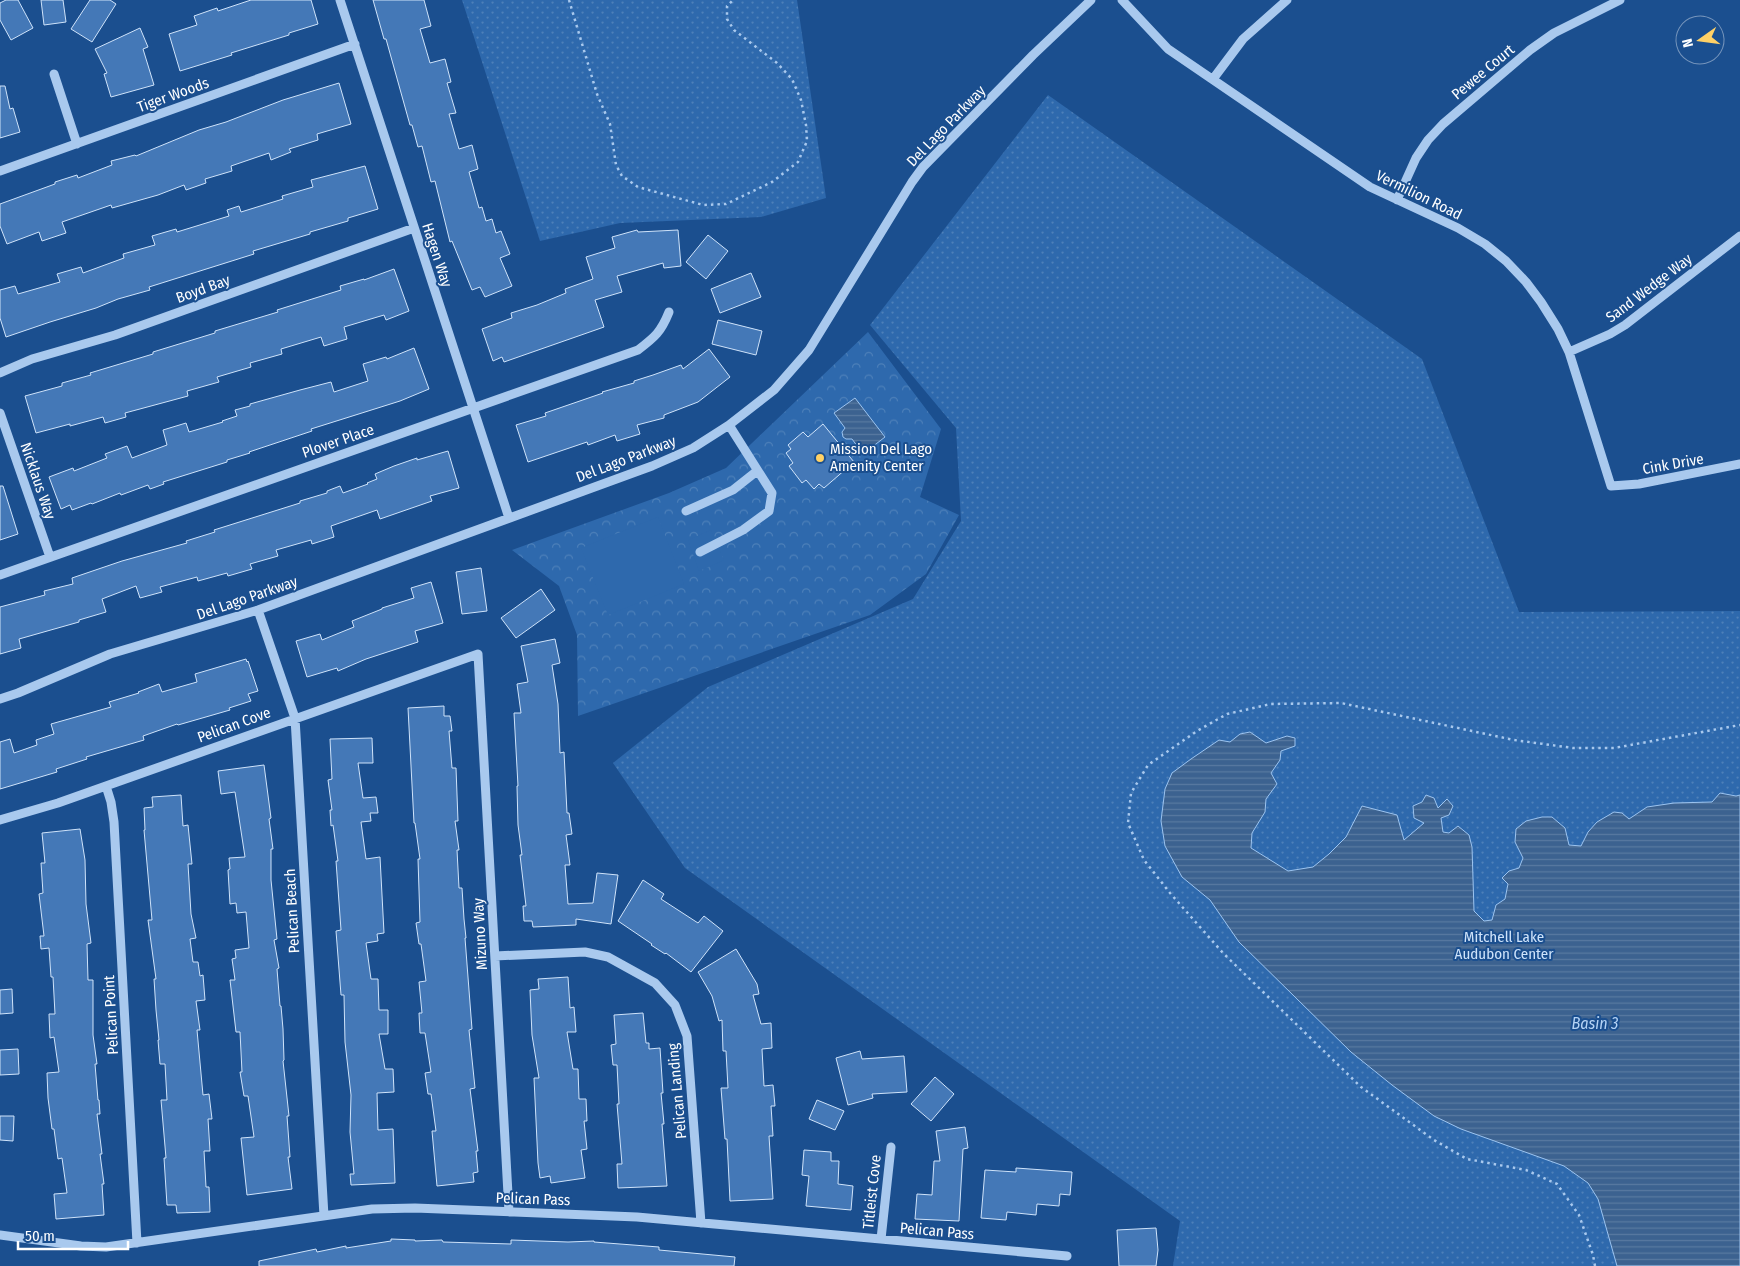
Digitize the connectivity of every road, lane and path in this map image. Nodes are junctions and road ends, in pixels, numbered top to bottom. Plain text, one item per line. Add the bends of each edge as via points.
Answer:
1 (340, 0) edge
2 (568, 0) edge
3 (733, 0) edge
4 (1091, 0) edge
5 (1122, 0) edge
6 (1287, 0) edge
7 (1620, 0) edge
8 (355, 44) junction
9 (54, 74) dead end
10 (1213, 79) junction
11 (77, 144) junction
12 (0, 171) edge
13 (1397, 200) junction
14 (414, 228) junction
15 (1740, 236) edge
16 (669, 312) dead end
17 (1569, 352) junction
18 (0, 373) edge
19 (473, 408) junction
20 (0, 413) edge
21 (729, 425) junction
22 (1740, 464) edge
23 (758, 472) junction
24 (1611, 486) joint
25 (686, 511) dead end
26 (509, 518) junction
27 (700, 552) dead end
28 (50, 557) junction
29 (0, 575) edge
30 (258, 610) junction
31 (478, 654) joint
32 (0, 699) edge
33 (294, 718) junction
34 (1740, 724) edge
35 (106, 786) junction
36 (0, 820) edge
37 (495, 956) junction
38 (891, 1147) dead end
39 (509, 1212) junction
40 (324, 1216) junction
41 (701, 1223) junction
42 (0, 1235) edge
43 (882, 1239) junction
44 (137, 1243) junction
45 (1067, 1256) dead end
46 (1595, 1266) edge

1 - 8 street, Hagen Way
2 - 3 path via 597,94 610,124 616,165 622,176 638,186 703,205 726,204 772,182 798,162 807,141 801,100 792,79 778,63 734,30 727,19 727,6
4 - 21 street, Del Lago Parkway via 923,167 809,350 774,390
5 - 10 street, Vermilion Road via 1168,49
6 - 10 street via 1242,39
7 - 13 street, Pewee Court via 1538,44 1442,124 1416,158
8 - 11 street, Tiger Woods
8 - 14 street, Hagen Way
9 - 11 street
10 - 13 street, Vermilion Road via 1370,187
11 - 12 street, Tiger Woods
13 - 17 street, Vermilion Road via 1458,228 1506,261 1541,302
14 - 18 street, Boyd Bay via 115,335 32,359
14 - 19 street, Hagen Way
15 - 17 street, Sand Wedge Way via 1625,325
16 - 19 street, Plover Place via 655,337 638,350
17 - 24 street, Vermilion Road
19 - 26 street, Hagen Way
19 - 28 street, Plover Place
20 - 28 street, Nicklaus Way
21 - 23 street
21 - 26 street, Del Lago Parkway via 693,448 652,466
22 - 24 street, Cink Drive via 1639,484
23 - 25 street via 734,490
23 - 27 street via 772,493 769,511 743,530
26 - 30 street, Del Lago Parkway
28 - 29 street, Plover Place
30 - 32 street, Del Lago Parkway via 110,654
30 - 33 street, Pelican Beach
31 - 33 street, Pelican Cove
31 - 37 street, Mizuno Way
33 - 35 street, Pelican Cove
33 - 40 street, Pelican Beach
34 - 46 path via 1614,748 1573,748 1514,740 1341,702 1271,704 1227,714 1197,730 1148,765 1131,793 1128,823 1144,860 1223,953 1361,1087 1434,1140 1467,1159 1526,1170 1557,1184 1579,1214
35 - 36 street, Pelican Cove
35 - 44 street, Pelican Point via 114,822
37 - 39 street, Mizuno Way
37 - 41 street, Pelican Landing via 584,952 608,957 655,983 675,1005 687,1036
38 - 43 street, Titleist Cove
39 - 40 street, Pelican Pass via 415,1208 372,1209
39 - 41 street, Pelican Pass
40 - 44 street, Pelican Pass
41 - 43 street, Pelican Pass
42 - 44 street, Pelican Pass via 80,1246
43 - 45 street, Pelican Pass

